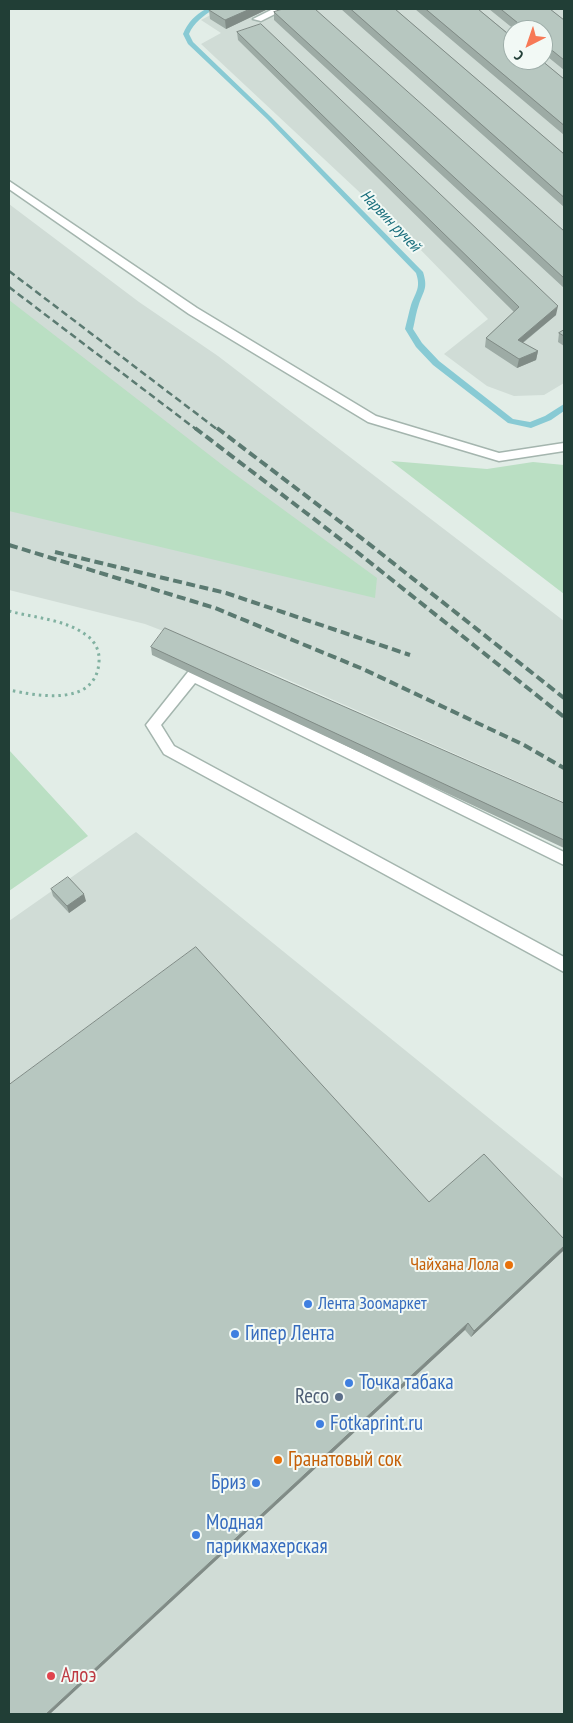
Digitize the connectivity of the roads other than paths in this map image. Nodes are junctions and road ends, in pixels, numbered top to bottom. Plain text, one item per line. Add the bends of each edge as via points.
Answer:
1 (280, 9) edge
2 (258, 19) dead end
3 (9, 184) edge
4 (564, 446) edge
5 (564, 859) edge
6 (564, 965) edge

1 - 2 lane
3 - 4 lane via 193,311 372,419 499,457
5 - 6 lane via 193,676 153,725 169,750

